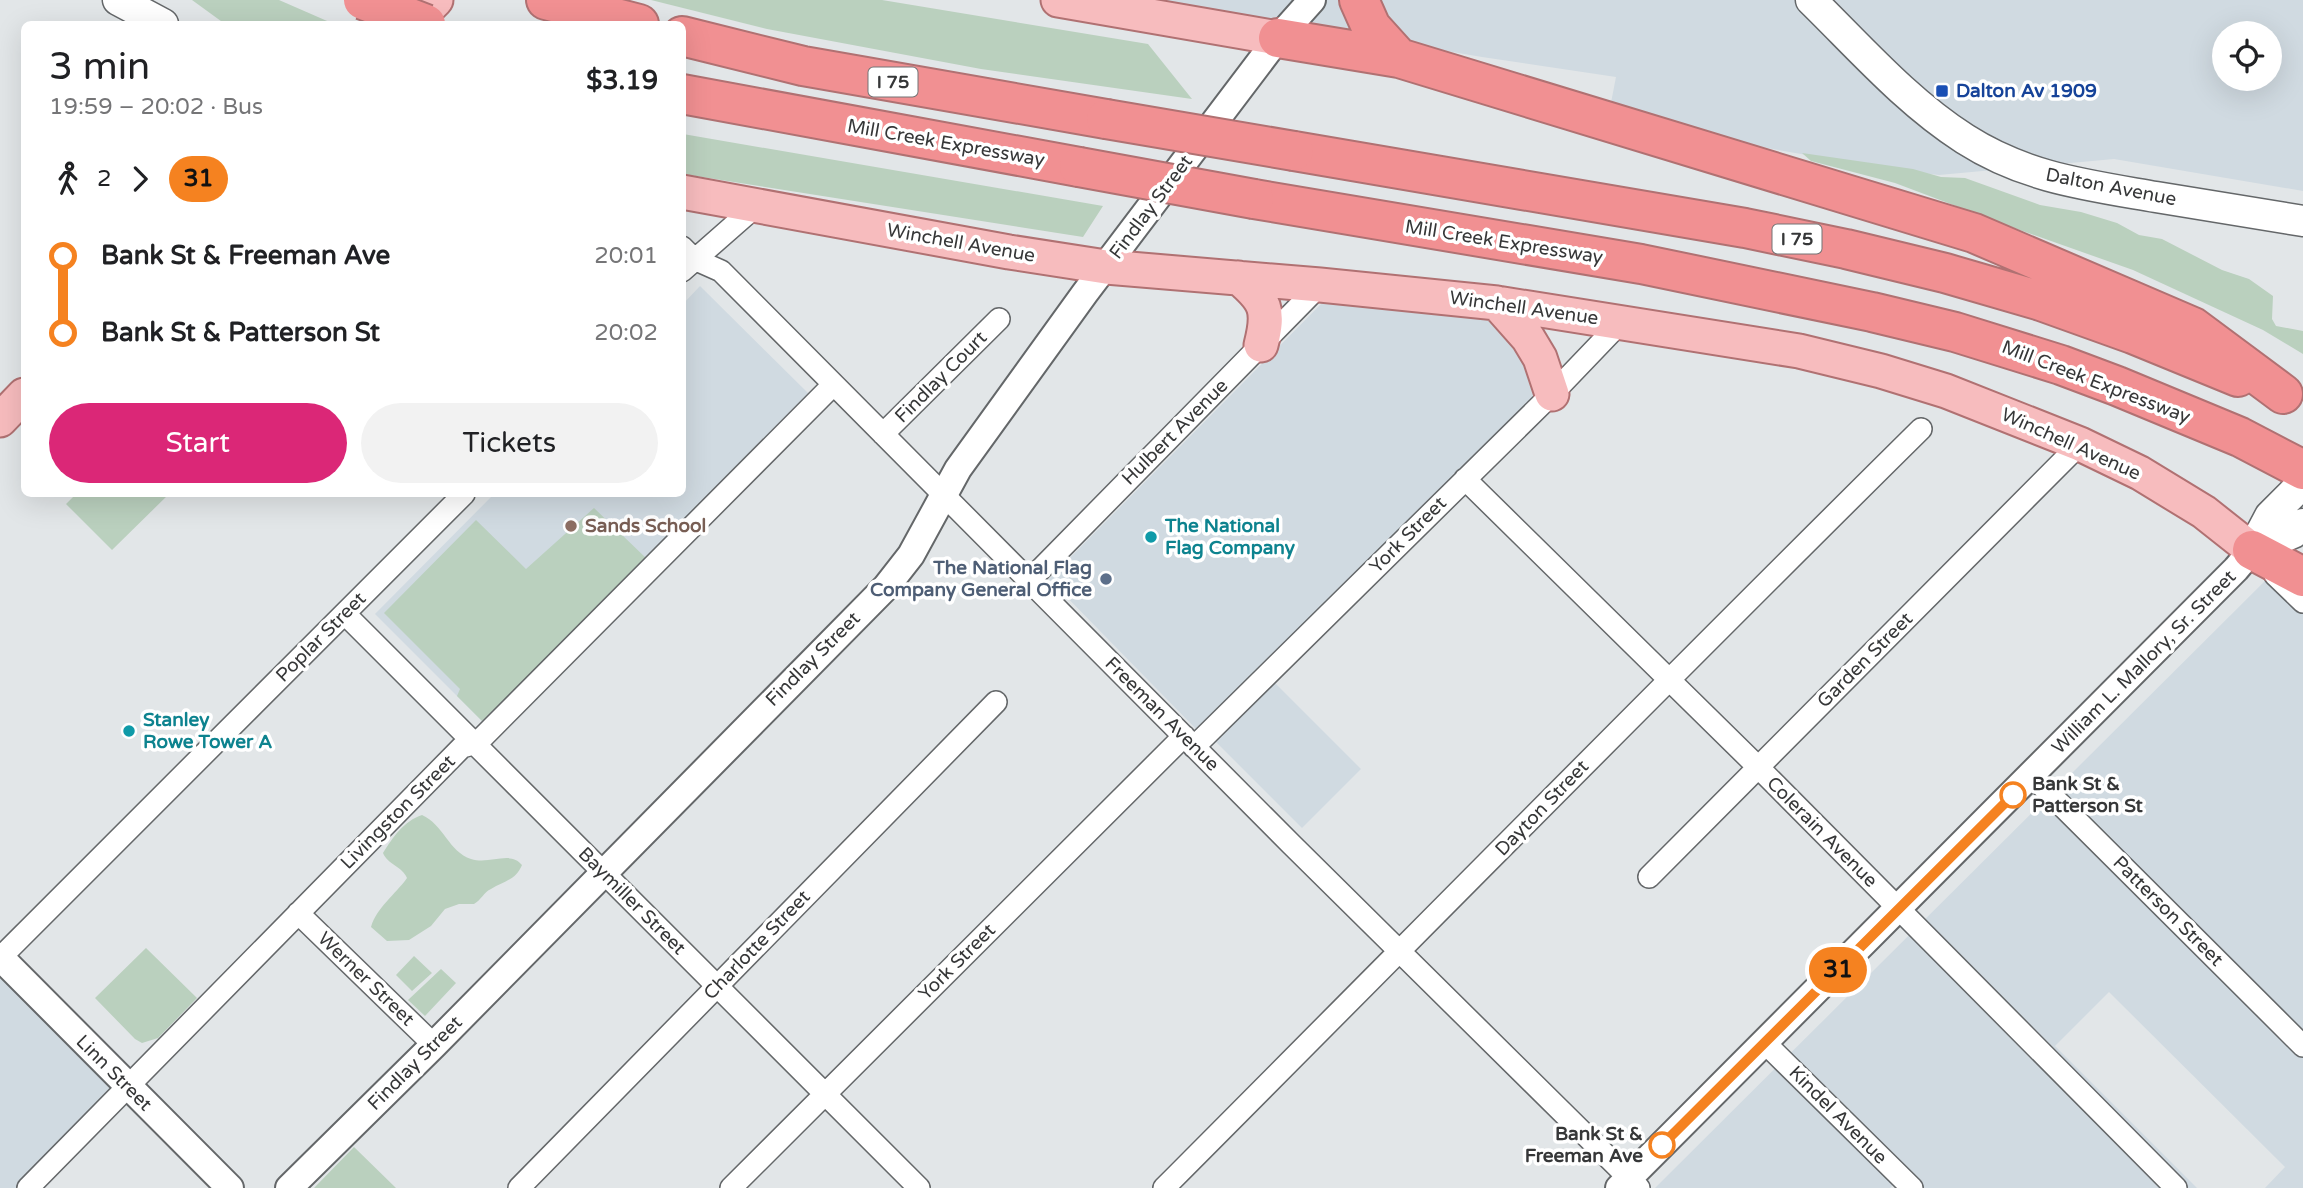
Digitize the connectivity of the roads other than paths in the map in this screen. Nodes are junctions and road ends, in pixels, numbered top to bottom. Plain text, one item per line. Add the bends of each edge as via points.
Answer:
1 (118, 0) edge
2 (363, 0) edge
3 (392, 0) edge
4 (436, 0) edge
5 (546, 0) edge
6 (1058, 0) edge
7 (1312, 0) edge
8 (1359, 0) edge
9 (1811, 0) edge
10 (157, 21) edge
11 (371, 21) edge
12 (415, 21) edge
13 (418, 21) edge
14 (627, 21) edge
15 (686, 37) edge
16 (1278, 38) junction
17 (1399, 58) junction
18 (686, 95) edge
19 (686, 193) edge
20 (756, 206) junction
21 (2303, 221) edge
22 (686, 259) edge
23 (1106, 267) junction
24 (1239, 278) junction
25 (1320, 285) junction
26 (1497, 303) junction
27 (999, 319) dead end
28 (1621, 322) junction
29 (1261, 345) junction
30 (833, 385) junction
31 (1552, 394) junction
32 (21, 398) edge
33 (2293, 399) edge
34 (0, 420) edge
35 (1921, 429) dead end
36 (883, 434) junction
37 (2080, 444) junction
38 (2303, 470) edge
39 (1465, 479) junction
40 (2303, 483) edge
41 (944, 496) junction
42 (461, 497) edge
43 (2303, 524) edge
44 (2252, 550) junction
45 (2303, 577) edge
46 (1030, 580) junction
47 (2303, 602) edge
48 (345, 614) junction
49 (1669, 679) junction
50 (996, 702) dead end
51 (1189, 742) junction
52 (477, 743) junction
53 (1758, 767) junction
54 (2032, 776) junction
55 (604, 872) junction
56 (1649, 877) dead end
57 (1899, 909) junction
58 (298, 912) junction
59 (1399, 952) junction
60 (0, 958) edge
61 (716, 987) junction
62 (1765, 1043) junction
63 (434, 1045) junction
64 (2303, 1046) edge
65 (127, 1087) junction
66 (824, 1095) junction
67 (1629, 1185) edge
68 (27, 1188) edge
69 (230, 1188) edge
70 (289, 1188) edge
71 (519, 1188) edge
72 (731, 1188) edge
73 (919, 1188) edge
74 (1164, 1188) edge
75 (1912, 1188) edge
76 (2176, 1188) edge

1 - 10 main road
2 - 13 highway, bridge
3 - 11 main road
4 - 12 main road
5 - 14 highway
6 - 16 main road
7 - 16 street, Findlay Street
8 - 17 highway via 1371,27
9 - 21 main road, Dalton Avenue via 1937,119 1995,156 2064,182
15 - 33 highway, I 75, bridge via 803,66 1745,228 1945,273 2133,334
16 - 17 highway
16 - 23 street, Findlay Street
17 - 33 highway via 1974,233 2193,327
18 - 38 highway, Mill Creek Expressway, bridge via 1254,199 1641,264 1884,315 2061,365 2240,437
19 - 20 main road, Winchell Avenue
20 - 22 street
20 - 23 main road, Winchell Avenue
22 - 30 street, Freeman Avenue via 721,271
23 - 24 main road, Winchell Avenue
23 - 41 street, Findlay Street via 958,469
24 - 25 main road, Winchell Avenue
24 - 29 main road via 1259,295 1266,309
25 - 26 main road, Winchell Avenue
25 - 29 street, Hulbert Avenue
26 - 28 main road, Winchell Avenue
26 - 31 main road via 1528,338
27 - 36 street, Findlay Court
28 - 31 street, York Street
28 - 37 main road, Winchell Avenue via 1800,351 1881,371
29 - 46 street, Hulbert Avenue
30 - 36 street, Freeman Avenue
30 - 52 street, Livingston Street
31 - 39 street, York Street
32 - 34 main road
35 - 49 street, Dayton Street
36 - 41 street, Freeman Avenue
37 - 44 main road, Winchell Avenue via 2183,499
37 - 53 street, Garden Street
39 - 49 street, Colerain Avenue
39 - 51 street, York Street
40 - 44 main road, William L. Mallory, Sr. Street via 2270,516
41 - 46 street, Freeman Avenue
41 - 55 street, Findlay Street via 911,555 886,587
42 - 48 street, Poplar Street
43 - 44 main road, William L. Mallory, Sr. Street
44 - 45 highway
44 - 47 street, Winchell Avenue
44 - 54 street, William L. Mallory, Sr. Street
46 - 51 street, Freeman Avenue
48 - 52 street, Baymiller Street
48 - 60 street, Poplar Street
49 - 53 street, Colerain Avenue
49 - 59 street, Dayton Street
50 - 61 street, Charlotte Street
51 - 59 street, Freeman Avenue
51 - 66 street, York Street
52 - 55 street, Baymiller Street
52 - 58 street, Livingston Street via 462,747
53 - 56 street, Garden Street
53 - 57 street, Colerain Avenue
54 - 57 street, William L. Mallory, Sr. Street
54 - 64 street, Patterson Street
55 - 61 street, Baymiller Street
55 - 63 street, Findlay Street
57 - 62 street, William L. Mallory, Sr. Street
57 - 76 street, Colerain Avenue
58 - 63 street, Werner Street
58 - 65 street, Livingston Street
59 - 67 street, Freeman Avenue
59 - 74 street, Dayton Street
60 - 65 street, Linn Street
61 - 66 street, Baymiller Street
61 - 71 street, Charlotte Street
62 - 67 street, William L. Mallory, Sr. Street
62 - 75 street, Kindel Avenue
63 - 70 street, Findlay Street
65 - 68 street, Livingston Street
65 - 69 street, Linn Street
66 - 72 street, York Street
66 - 73 street, Baymiller Street

